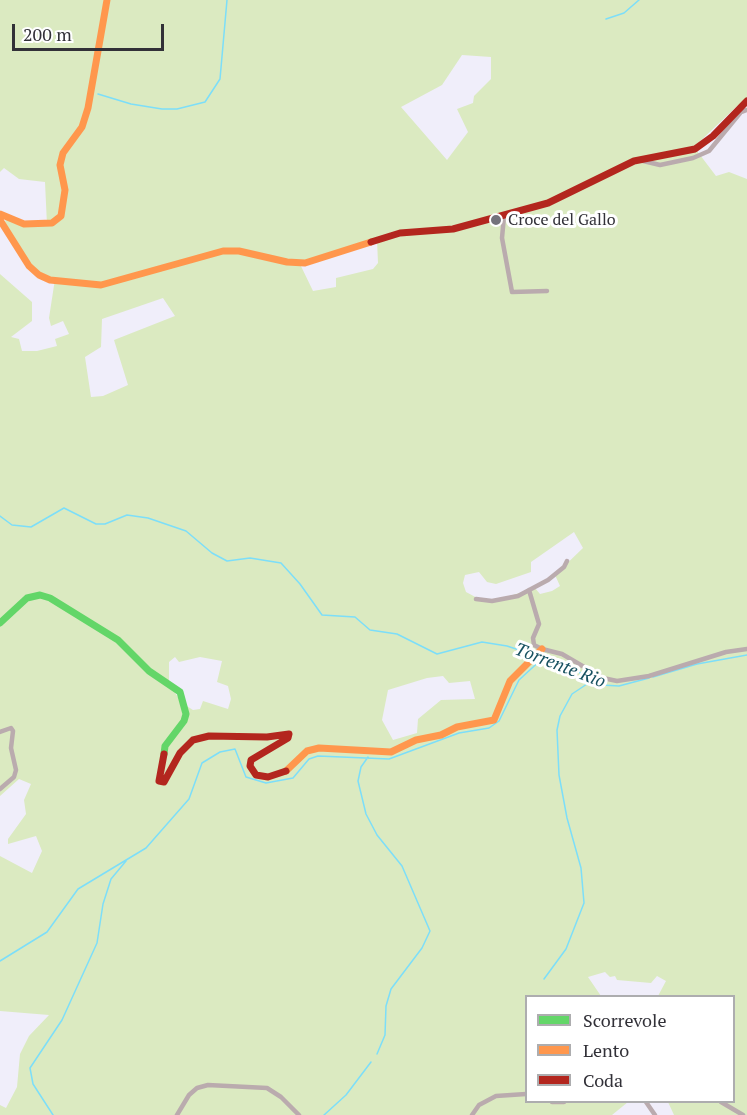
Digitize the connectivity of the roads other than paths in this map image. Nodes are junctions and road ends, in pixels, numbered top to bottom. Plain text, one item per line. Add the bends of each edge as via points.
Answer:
1 (106, 0) edge
2 (747, 101) edge
3 (747, 110) edge
4 (639, 160) junction
5 (0, 214) edge
6 (504, 216) junction
7 (1, 221) edge
8 (15, 221) junction
9 (547, 291) dead end
10 (567, 561) dead end
11 (529, 590) junction
12 (476, 599) dead end
13 (0, 623) edge
14 (747, 649) edge
15 (539, 653) junction
16 (0, 732) edge
17 (0, 789) edge
18 (525, 1094) edge
19 (724, 1103) edge
20 (177, 1115) edge
21 (299, 1115) edge
22 (472, 1115) edge
23 (743, 1115) edge

1 - 8 street via 88,108 60,165 65,190 61,216 52,223
2 - 4 street via 695,149
3 - 4 street via 718,142 701,154 660,165
4 - 6 street via 548,203
5 - 8 street
6 - 7 street via 453,229 400,233 305,263 223,251 101,285 50,280 39,275 21,255
6 - 9 street via 502,238 512,292
7 - 8 street
10 - 11 street via 548,580
11 - 12 street via 508,599
11 - 15 street via 539,624 532,642
13 - 15 street via 27,598 50,598 118,640 148,671 180,692 186,714 165,746 159,781 164,782 180,753 193,740 209,736 289,734 251,760 256,775 268,777 288,770 307,751 319,748 391,752 457,727 494,720 510,681
14 - 15 street via 617,681 595,675 562,654
16 - 17 street via 11,728 13,731 11,748 16,770
18 - 22 street via 496,1096 479,1105
19 - 23 street
20 - 21 street via 189,1095 208,1084 267,1088

